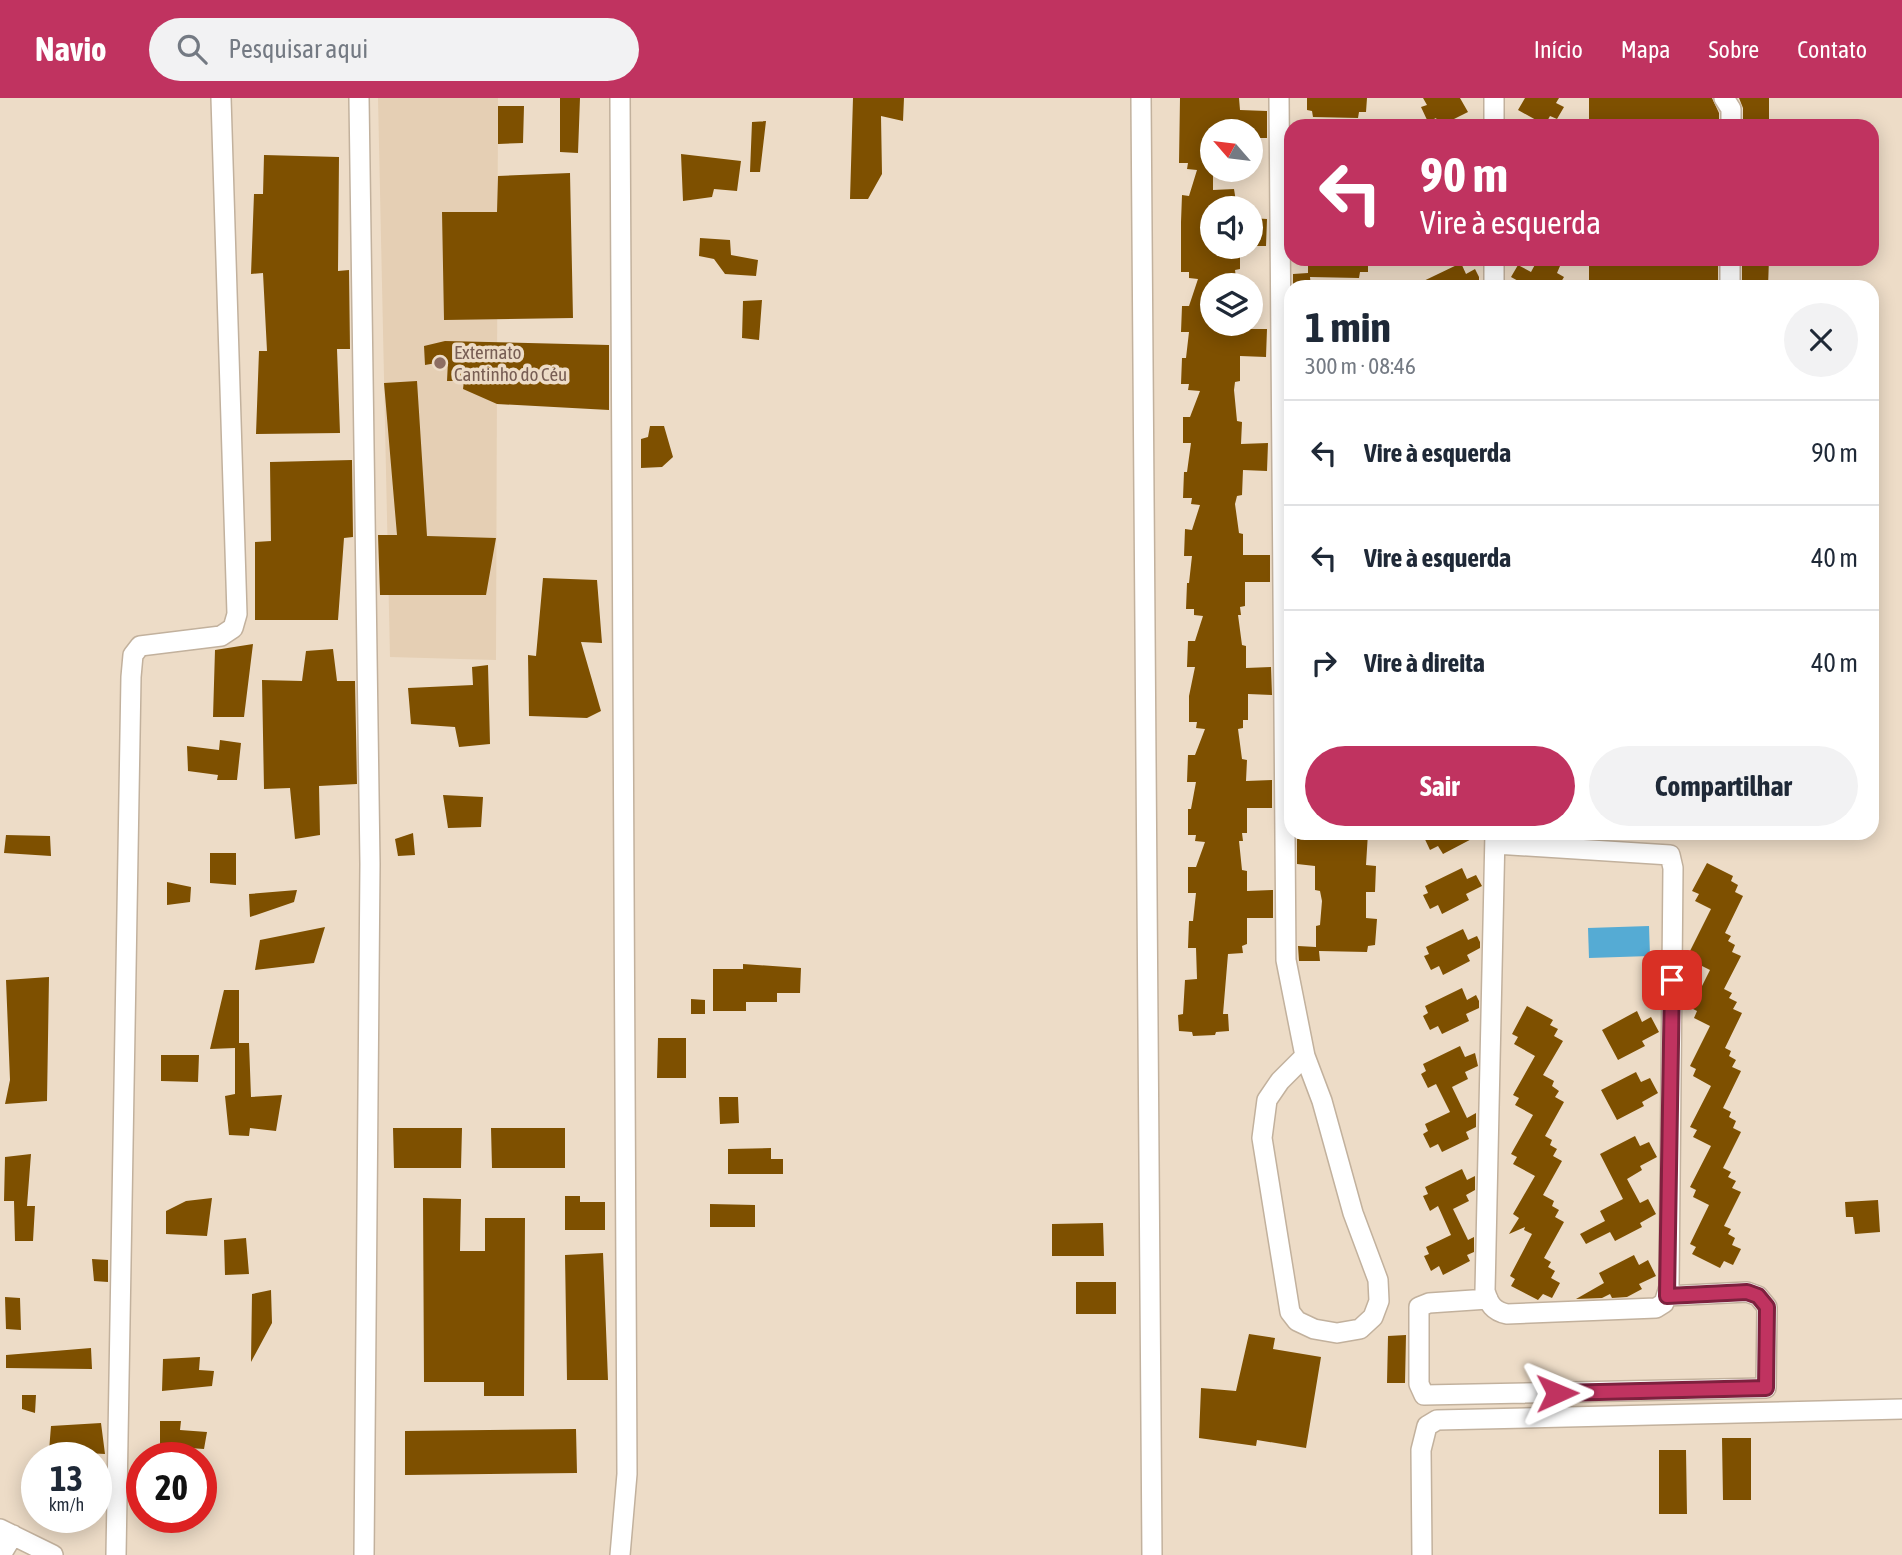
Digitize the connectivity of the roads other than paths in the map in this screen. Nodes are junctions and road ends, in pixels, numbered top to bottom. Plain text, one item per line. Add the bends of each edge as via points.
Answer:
1 (222, 98) edge
2 (359, 98) edge
3 (621, 98) edge
4 (1141, 98) edge
5 (1279, 98) edge
6 (1494, 98) edge
7 (1724, 98) edge
8 (1494, 119) edge
9 (1731, 119) edge
10 (1284, 714) edge
11 (1285, 840) edge
12 (1495, 840) edge
13 (1516, 840) edge
14 (1304, 1056) junction
15 (1667, 1296) junction
16 (1488, 1299) junction
17 (1902, 1409) edge
18 (6, 1532) edge
19 (1, 1555) edge
20 (53, 1555) edge
21 (116, 1555) edge
22 (364, 1555) edge
23 (620, 1555) edge
24 (1152, 1555) edge
25 (1422, 1555) edge

1 - 21 street via 237,614 233,628 221,636 140,646 132,666
2 - 22 street via 370,864
3 - 23 street via 627,1474
4 - 24 street
5 - 10 street
6 - 8 street
7 - 9 street
11 - 14 street via 1286,960
12 - 16 street
13 - 15 street via 1670,855
14 - 14 street via 1378,1280 1379,1301 1373,1317 1360,1329 1337,1333 1314,1329 1290,1312 1262,1138 1267,1100
15 - 16 street via 1656,1308 1507,1314 1498,1312
15 - 16 street via 1747,1292 1758,1296 1767,1307 1766,1388 1424,1395 1419,1384 1419,1307
17 - 25 street via 1437,1420 1423,1435
18 - 19 street
18 - 20 street

